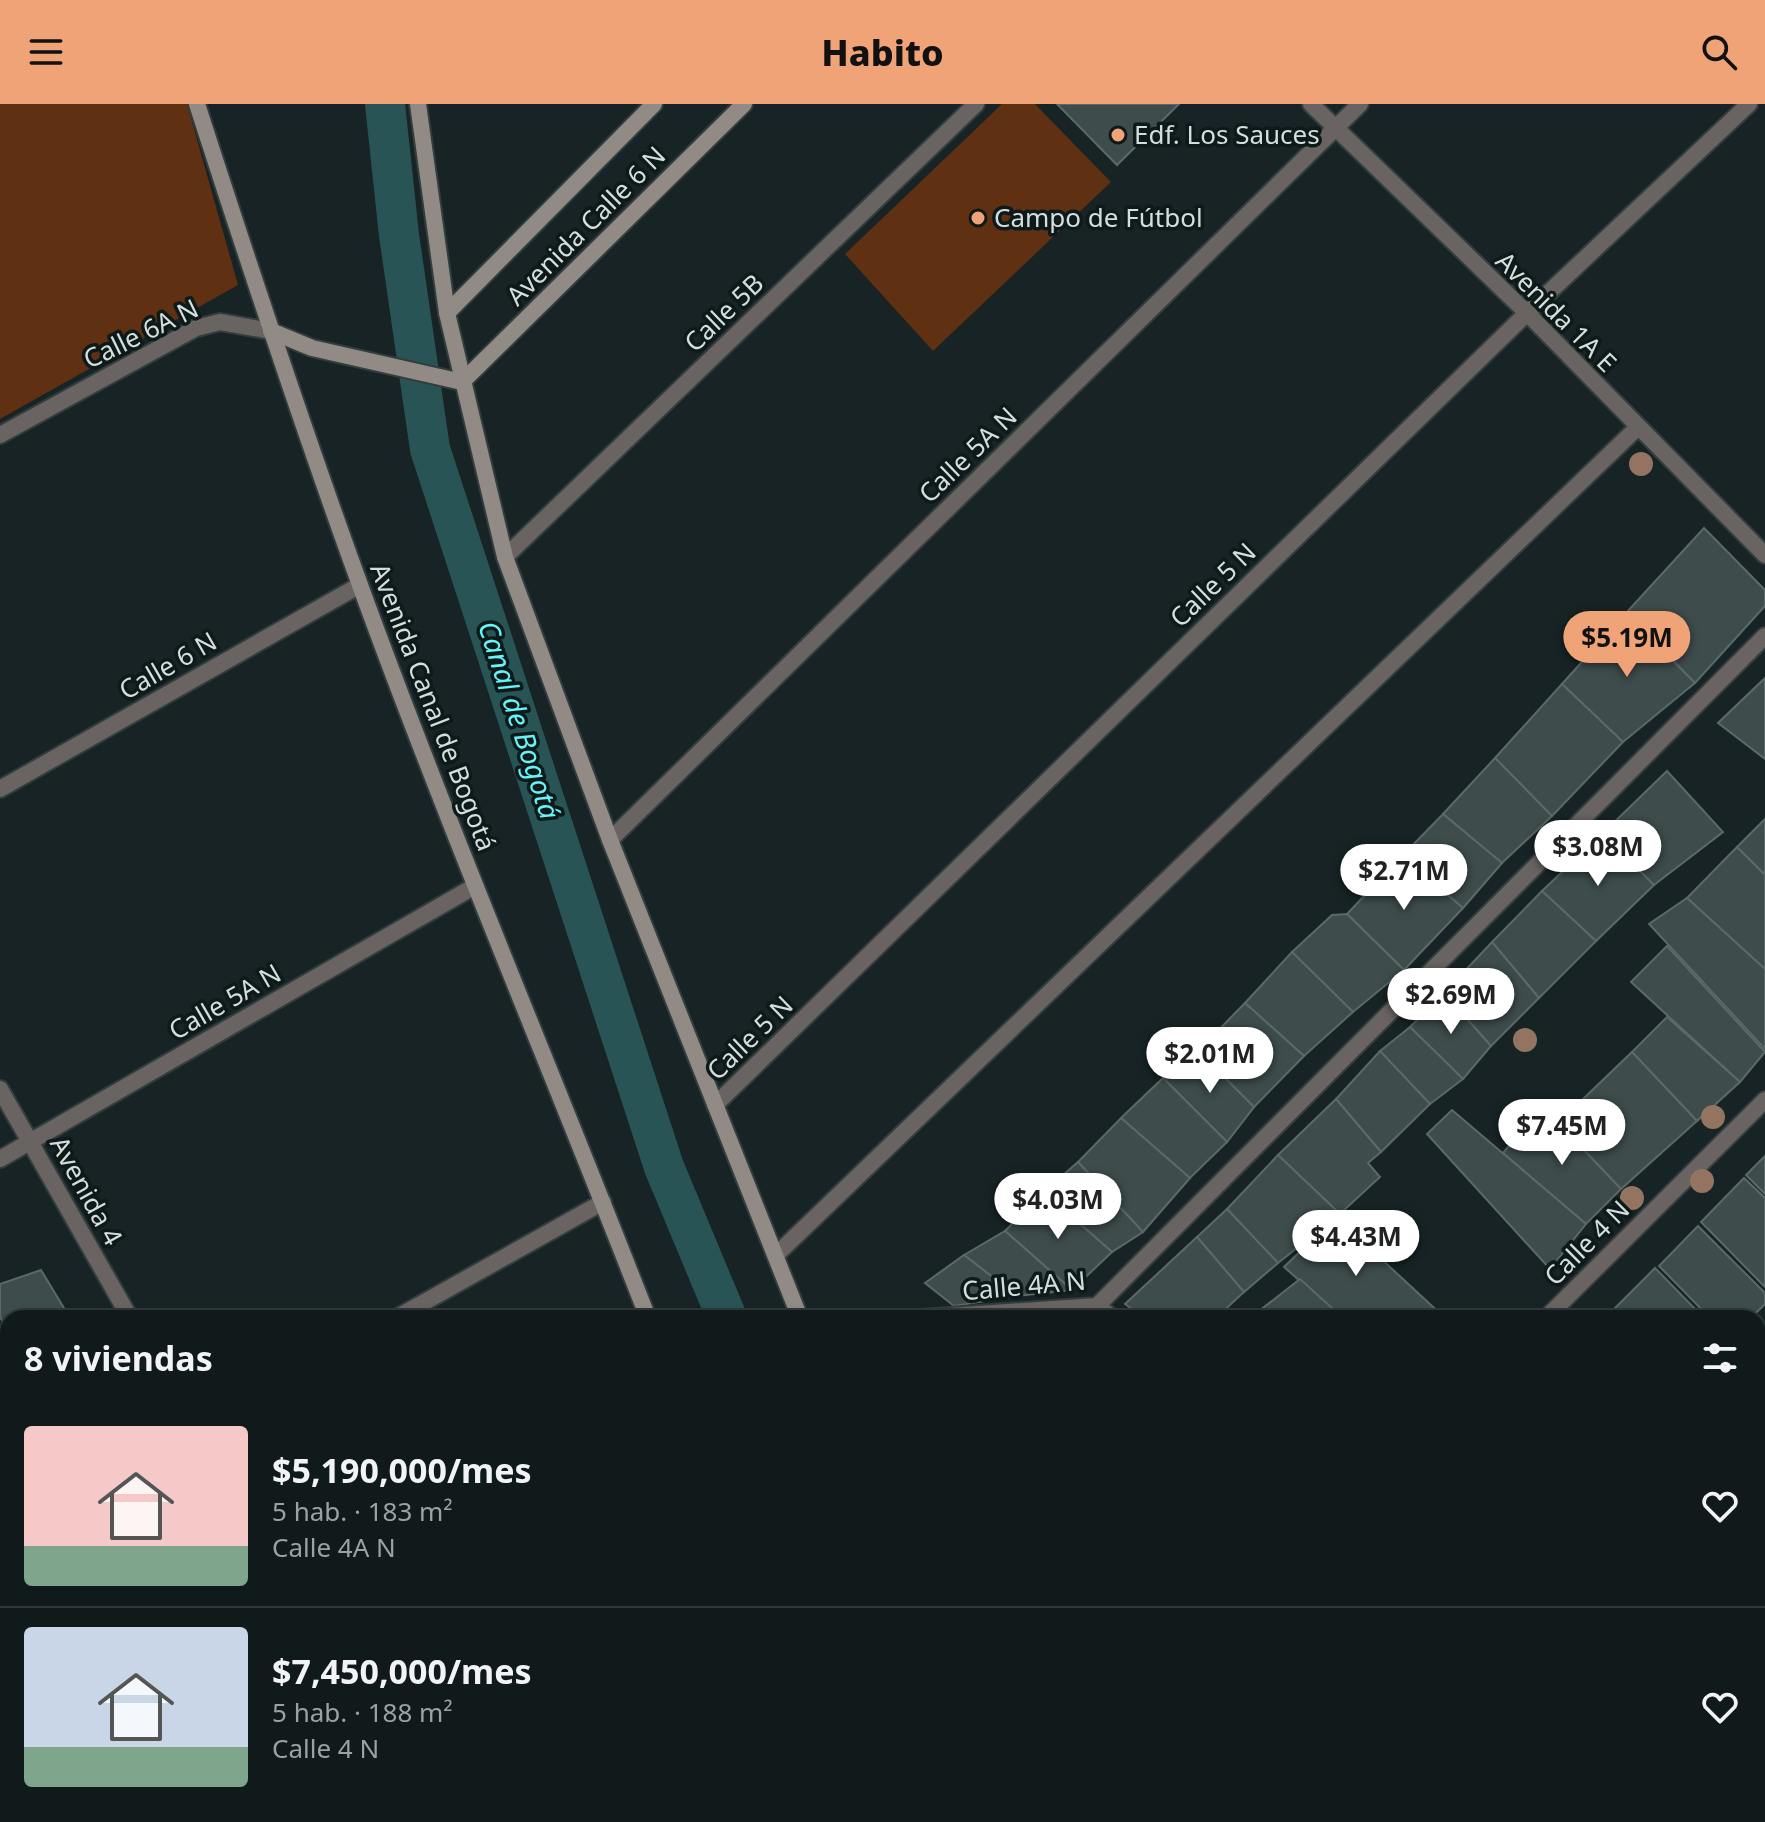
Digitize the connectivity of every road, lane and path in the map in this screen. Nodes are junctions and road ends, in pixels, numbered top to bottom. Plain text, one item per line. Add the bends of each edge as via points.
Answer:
1 (197, 104) edge
2 (418, 104) edge
3 (654, 104) edge
4 (744, 104) edge
5 (976, 104) edge
6 (1311, 104) edge
7 (1360, 104) edge
8 (1749, 104) edge
9 (1335, 128) junction
10 (447, 313) junction
11 (1527, 313) junction
12 (271, 331) junction
13 (462, 382) junction
14 (1637, 428) junction
15 (0, 435) edge
16 (1765, 555) edge
17 (505, 557) junction
18 (360, 585) junction
19 (1765, 636) edge
20 (0, 789) edge
21 (610, 840) junction
22 (475, 886) junction
23 (0, 1089) edge
24 (1765, 1100) edge
25 (715, 1105) junction
26 (30, 1142) junction
27 (0, 1159) edge
28 (603, 1202) junction
29 (776, 1255) junction
30 (1097, 1306) junction
31 (125, 1310) edge
32 (410, 1310) edge
33 (645, 1310) edge
34 (797, 1310) edge
35 (1038, 1310) edge
36 (1102, 1310) edge
37 (1554, 1310) edge

1 - 12 main road, Avenida Canal de Bogotá
2 - 10 main road
3 - 10 main road, Avenida Calle 6 N
4 - 13 main road, Avenida Calle 6 N
5 - 17 street, Calle 5B
6 - 9 street, Avenida 1A E
7 - 9 street, Calle 5A N
8 - 11 street, Calle 5 N
9 - 11 street, Avenida 1A E
9 - 21 street, Calle 5A N
10 - 13 main road
11 - 14 street, Avenida 1A E
11 - 25 street, Calle 5 N
12 - 13 main road, Calle 6A N via 312,348
12 - 15 street, Calle 6A N via 220,322 196,328
12 - 18 main road, Avenida Canal de Bogotá
13 - 17 main road
14 - 16 street, Avenida 1A E
14 - 29 street
17 - 21 main road
18 - 20 street, Calle 6 N
18 - 22 main road, Avenida Canal de Bogotá
19 - 30 street, Calle 4A N
21 - 25 main road
22 - 26 street, Calle 5A N
22 - 28 main road, Avenida Canal de Bogotá
23 - 26 street, Avenida 4
24 - 37 street, Calle 4 N
25 - 29 main road
26 - 27 street, Calle 5A N
26 - 31 street, Avenida 4
28 - 32 street
28 - 33 main road, Avenida Canal de Bogotá
29 - 34 main road
30 - 35 street, Calle 4A N
30 - 36 street

